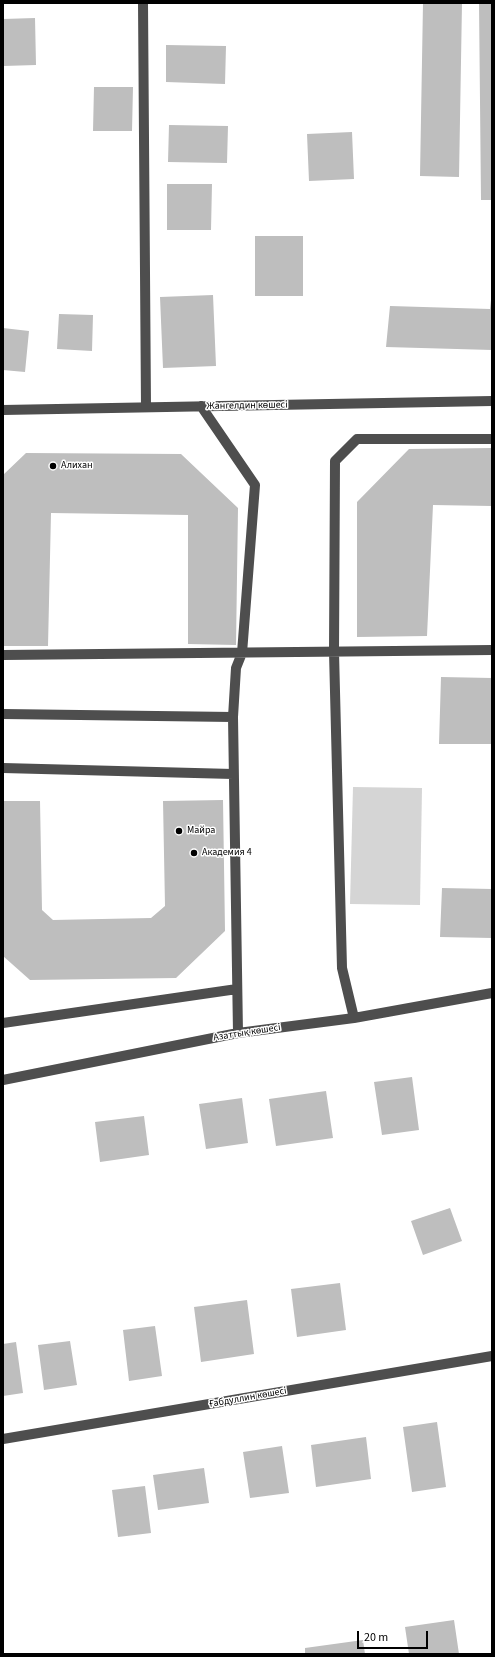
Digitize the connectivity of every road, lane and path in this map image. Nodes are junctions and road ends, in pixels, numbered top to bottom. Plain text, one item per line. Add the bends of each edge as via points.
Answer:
1 (143, 3) edge
2 (492, 401) edge
3 (201, 406) junction
4 (146, 407) junction
5 (3, 410) edge
6 (492, 439) edge
7 (492, 650) edge
8 (334, 652) junction
9 (242, 653) junction
10 (3, 655) edge
11 (3, 714) edge
12 (233, 717) junction
13 (3, 768) edge
14 (233, 774) junction
15 (237, 989) junction
16 (492, 993) edge
17 (354, 1018) junction
18 (3, 1023) edge
19 (238, 1033) junction
20 (3, 1080) edge
21 (492, 1356) edge
22 (3, 1440) edge

1 - 4 street
2 - 3 street, Жангелдин көшесі
3 - 4 street, Жангелдин көшесі
3 - 9 street via 255,485
4 - 5 street, Жангелдин көшесі
6 - 8 street via 357,439 335,461
7 - 8 street
8 - 9 street
8 - 17 street via 342,968
9 - 10 street
9 - 12 street via 236,668
11 - 12 street
12 - 14 street
13 - 14 street
14 - 15 street
15 - 18 street
15 - 19 street
16 - 17 street, Азаттық көшесі
17 - 19 street, Азаттық көшесі
19 - 20 street, Азаттық көшесі
21 - 22 street, Ғабдуллин көшесі

